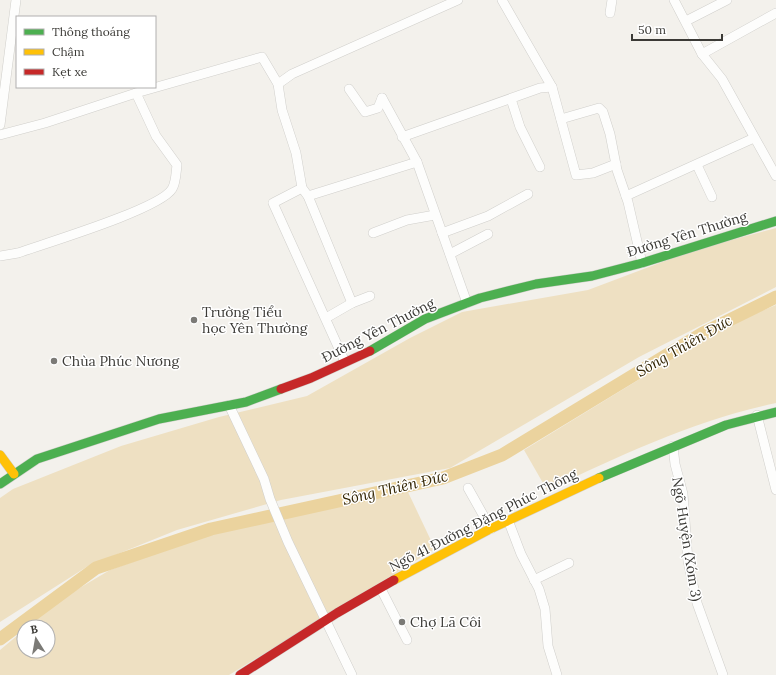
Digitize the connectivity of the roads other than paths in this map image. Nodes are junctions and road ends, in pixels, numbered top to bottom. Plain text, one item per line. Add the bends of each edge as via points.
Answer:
1 (16, 0) edge
2 (458, 0) edge
3 (502, 0) edge
4 (612, 0) edge
5 (674, 0) edge
6 (727, 0) edge
7 (610, 13) dead end
8 (774, 18) edge
9 (686, 21) junction
10 (702, 54) junction
11 (278, 84) junction
12 (156, 87) edge
13 (552, 87) junction
14 (154, 88) edge
15 (349, 89) dead end
16 (136, 93) junction
17 (510, 99) junction
18 (561, 119) junction
19 (0, 125) edge
20 (0, 135) edge
21 (402, 137) junction
22 (754, 138) junction
23 (416, 162) junction
24 (616, 164) junction
25 (697, 165) junction
26 (540, 167) dead end
27 (775, 173) edge
28 (302, 188) junction
29 (528, 194) dead end
30 (308, 196) junction
31 (626, 196) junction
32 (712, 197) dead end
33 (436, 215) junction
34 (776, 221) edge
35 (373, 233) dead end
36 (442, 233) junction
37 (488, 234) dead end
38 (450, 254) junction
39 (0, 256) edge
40 (642, 263) junction
41 (370, 296) dead end
42 (352, 303) junction
43 (467, 303) junction
44 (326, 318) junction
45 (345, 362) junction
46 (229, 405) junction
47 (776, 412) edge
48 (757, 415) junction
49 (673, 446) junction
50 (1, 458) edge
51 (14, 474) junction
52 (0, 484) edge
53 (468, 488) dead end
54 (776, 490) edge
55 (508, 520) junction
56 (491, 529) junction
57 (569, 563) dead end
58 (534, 580) junction
59 (381, 589) junction
60 (326, 621) junction
61 (407, 640) dead end
62 (240, 675) edge
63 (352, 675) edge
64 (556, 675) edge
65 (723, 675) edge

1 - 19 street
2 - 11 street via 292,74
3 - 13 street
4 - 7 street
5 - 9 street
6 - 9 street
8 - 10 street
9 - 10 street
10 - 22 street via 722,79
11 - 12 street via 262,57
11 - 28 street via 282,110 296,153
13 - 17 street via 540,88
13 - 18 street
14 - 16 street
15 - 21 street via 365,112 378,108 382,98
16 - 20 street
16 - 39 street via 156,136 177,165 173,188 167,195 147,207 18,253
17 - 21 street
17 - 26 street via 520,127
18 - 24 street via 600,109 610,134
18 - 24 street via 576,175 593,173
21 - 23 street
22 - 25 street
22 - 27 street
23 - 30 street
23 - 33 street
24 - 31 street
25 - 31 street
25 - 32 street
28 - 30 street
28 - 44 street via 273,203
29 - 36 street via 488,216
30 - 42 street
31 - 40 street
33 - 35 street via 407,220
33 - 36 street
34 - 40 main road, Đường Yên Thường
36 - 38 street
37 - 38 street
38 - 43 street
40 - 43 main road, Đường Yên Thường via 592,276 536,284
41 - 42 street
42 - 44 street
43 - 45 main road, Đường Yên Thường via 425,318 368,352
44 - 45 street
45 - 46 main road, Đường Yên Thường via 311,378 246,402
46 - 51 main road, Đường Yên Thường via 159,419 37,459
46 - 60 street via 264,479 278,519
47 - 48 main road, Ngõ 41 Đường Đặng Phúc Thông
48 - 49 main road, Ngõ 41 Đường Đặng Phúc Thông
48 - 54 street
49 - 55 main road, Ngõ 41 Đường Đặng Phúc Thông via 537,504
49 - 65 street, Ngõ Huyện (Xóm 3) via 683,494 688,561 697,603
50 - 51 main road
51 - 52 main road, Đường Yên Thường
53 - 56 street
55 - 56 main road, Ngõ 41 Đường Đặng Phúc Thông
55 - 58 street
56 - 59 main road, Ngõ 41 Đường Đặng Phúc Thông
57 - 58 street
58 - 64 street via 545,610 548,646
59 - 60 main road, Ngõ 41 Đường Đặng Phúc Thông
59 - 61 street
60 - 62 main road, Ngõ 41 Đường Đặng Phúc Thông
60 - 63 street

